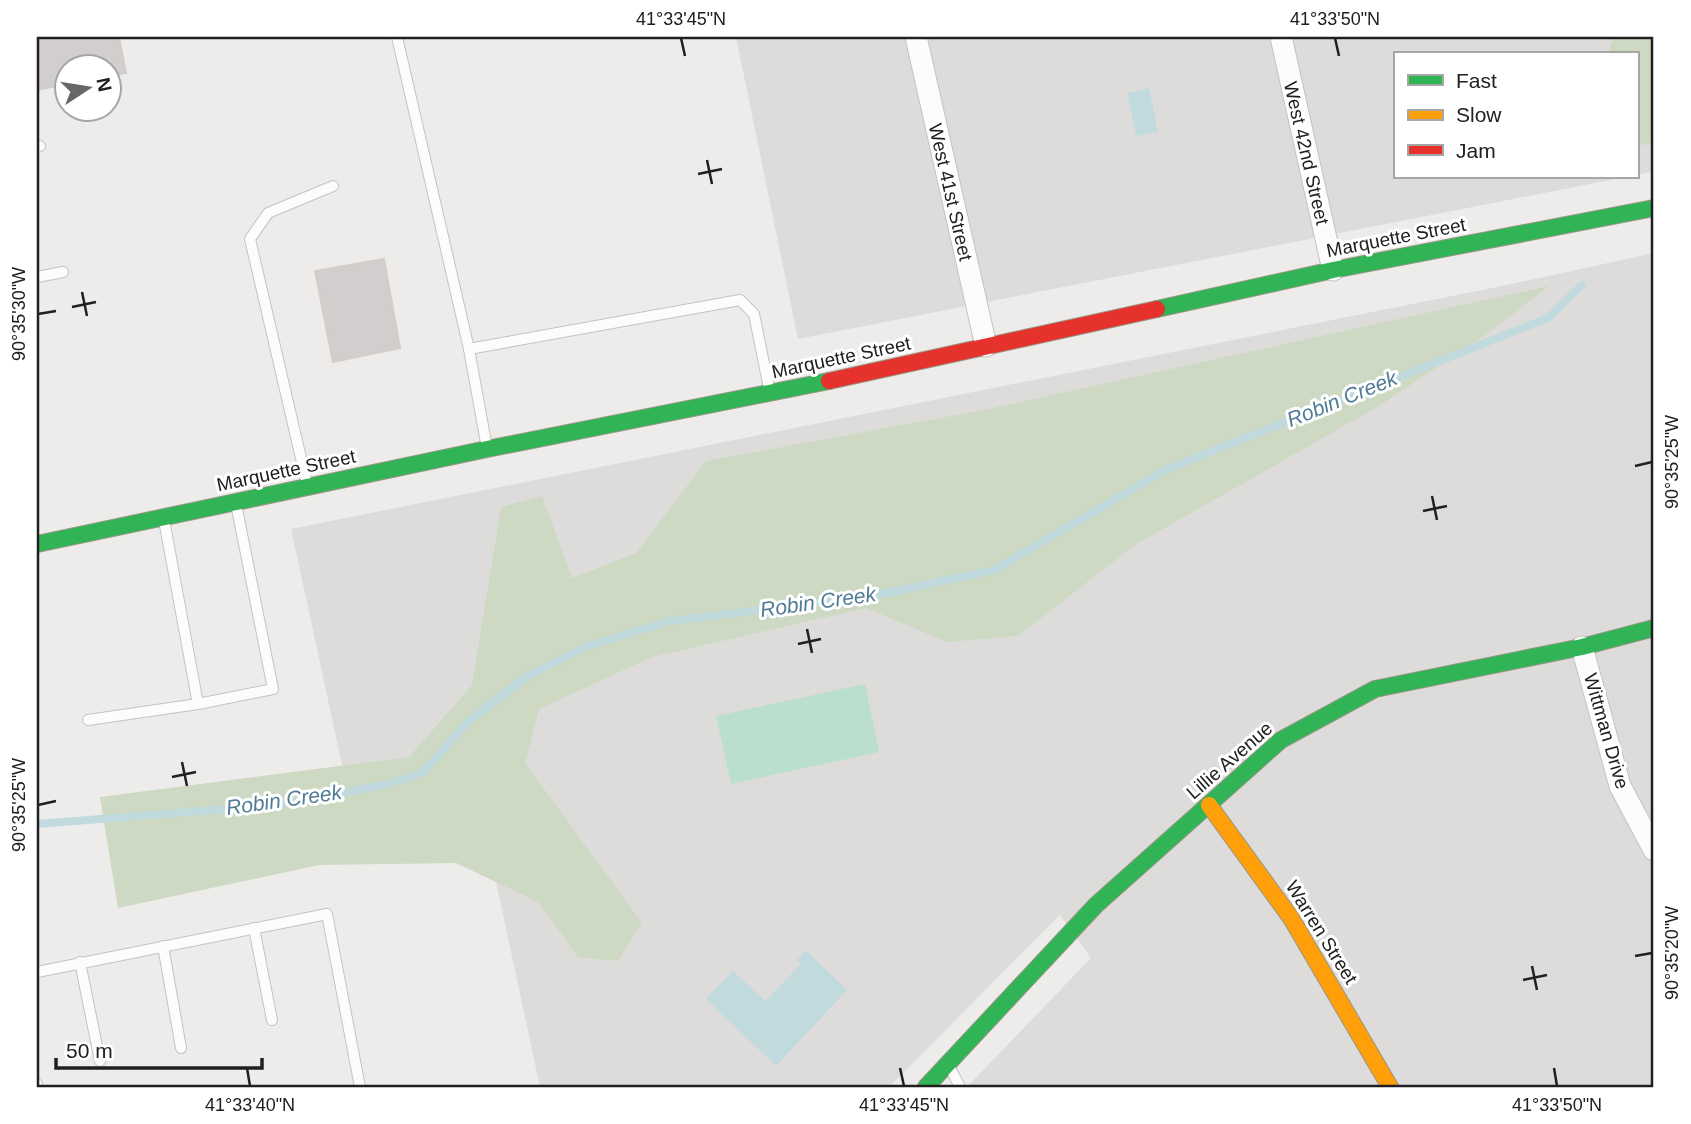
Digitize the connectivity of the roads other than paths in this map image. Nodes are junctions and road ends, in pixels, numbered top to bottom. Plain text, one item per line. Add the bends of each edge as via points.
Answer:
1 (397, 37) edge
2 (916, 37) edge
3 (1281, 37) edge
4 (333, 186) dead end
5 (1654, 208) edge
6 (1333, 270) junction
7 (63, 272) dead end
8 (37, 277) edge
9 (986, 346) junction
10 (469, 349) junction
11 (770, 394) junction
12 (487, 449) junction
13 (307, 487) junction
14 (236, 502) junction
15 (164, 517) junction
16 (37, 544) edge
17 (1654, 628) edge
18 (1583, 648) junction
19 (198, 704) junction
20 (88, 720) dead end
21 (1209, 805) junction
22 (1654, 850) edge
23 (254, 928) junction
24 (163, 946) junction
25 (80, 962) junction
26 (37, 972) edge
27 (272, 1020) dead end
28 (181, 1048) dead end
29 (100, 1061) dead end
30 (947, 1063) junction
31 (360, 1087) edge
32 (926, 1087) edge
33 (960, 1087) edge
34 (1390, 1087) edge

1 - 10 lane
2 - 9 street, West 41st Street
3 - 6 street, West 42nd Street
4 - 13 lane via 268,213 250,239
5 - 6 street, Marquette Street
6 - 9 street, Marquette Street
7 - 8 lane
9 - 11 street, Marquette Street
10 - 11 lane via 740,300 754,314
10 - 12 lane
11 - 12 street, Marquette Street
12 - 13 street, Marquette Street
13 - 14 street, Marquette Street
14 - 15 street, Marquette Street
14 - 19 lane via 274,689
15 - 16 street, Marquette Street
15 - 19 lane
17 - 18 street, Lillie Avenue
18 - 21 street, Lillie Avenue via 1375,689 1281,740
18 - 22 street, Wittman Drive via 1620,786
19 - 20 lane
21 - 30 street, Lillie Avenue via 1096,905
21 - 34 street, Warren Street via 1291,918
23 - 24 lane
23 - 27 lane
23 - 31 lane via 327,914
24 - 25 lane
24 - 28 lane
25 - 26 lane
25 - 29 lane
30 - 32 street, Lillie Avenue
30 - 33 lane

